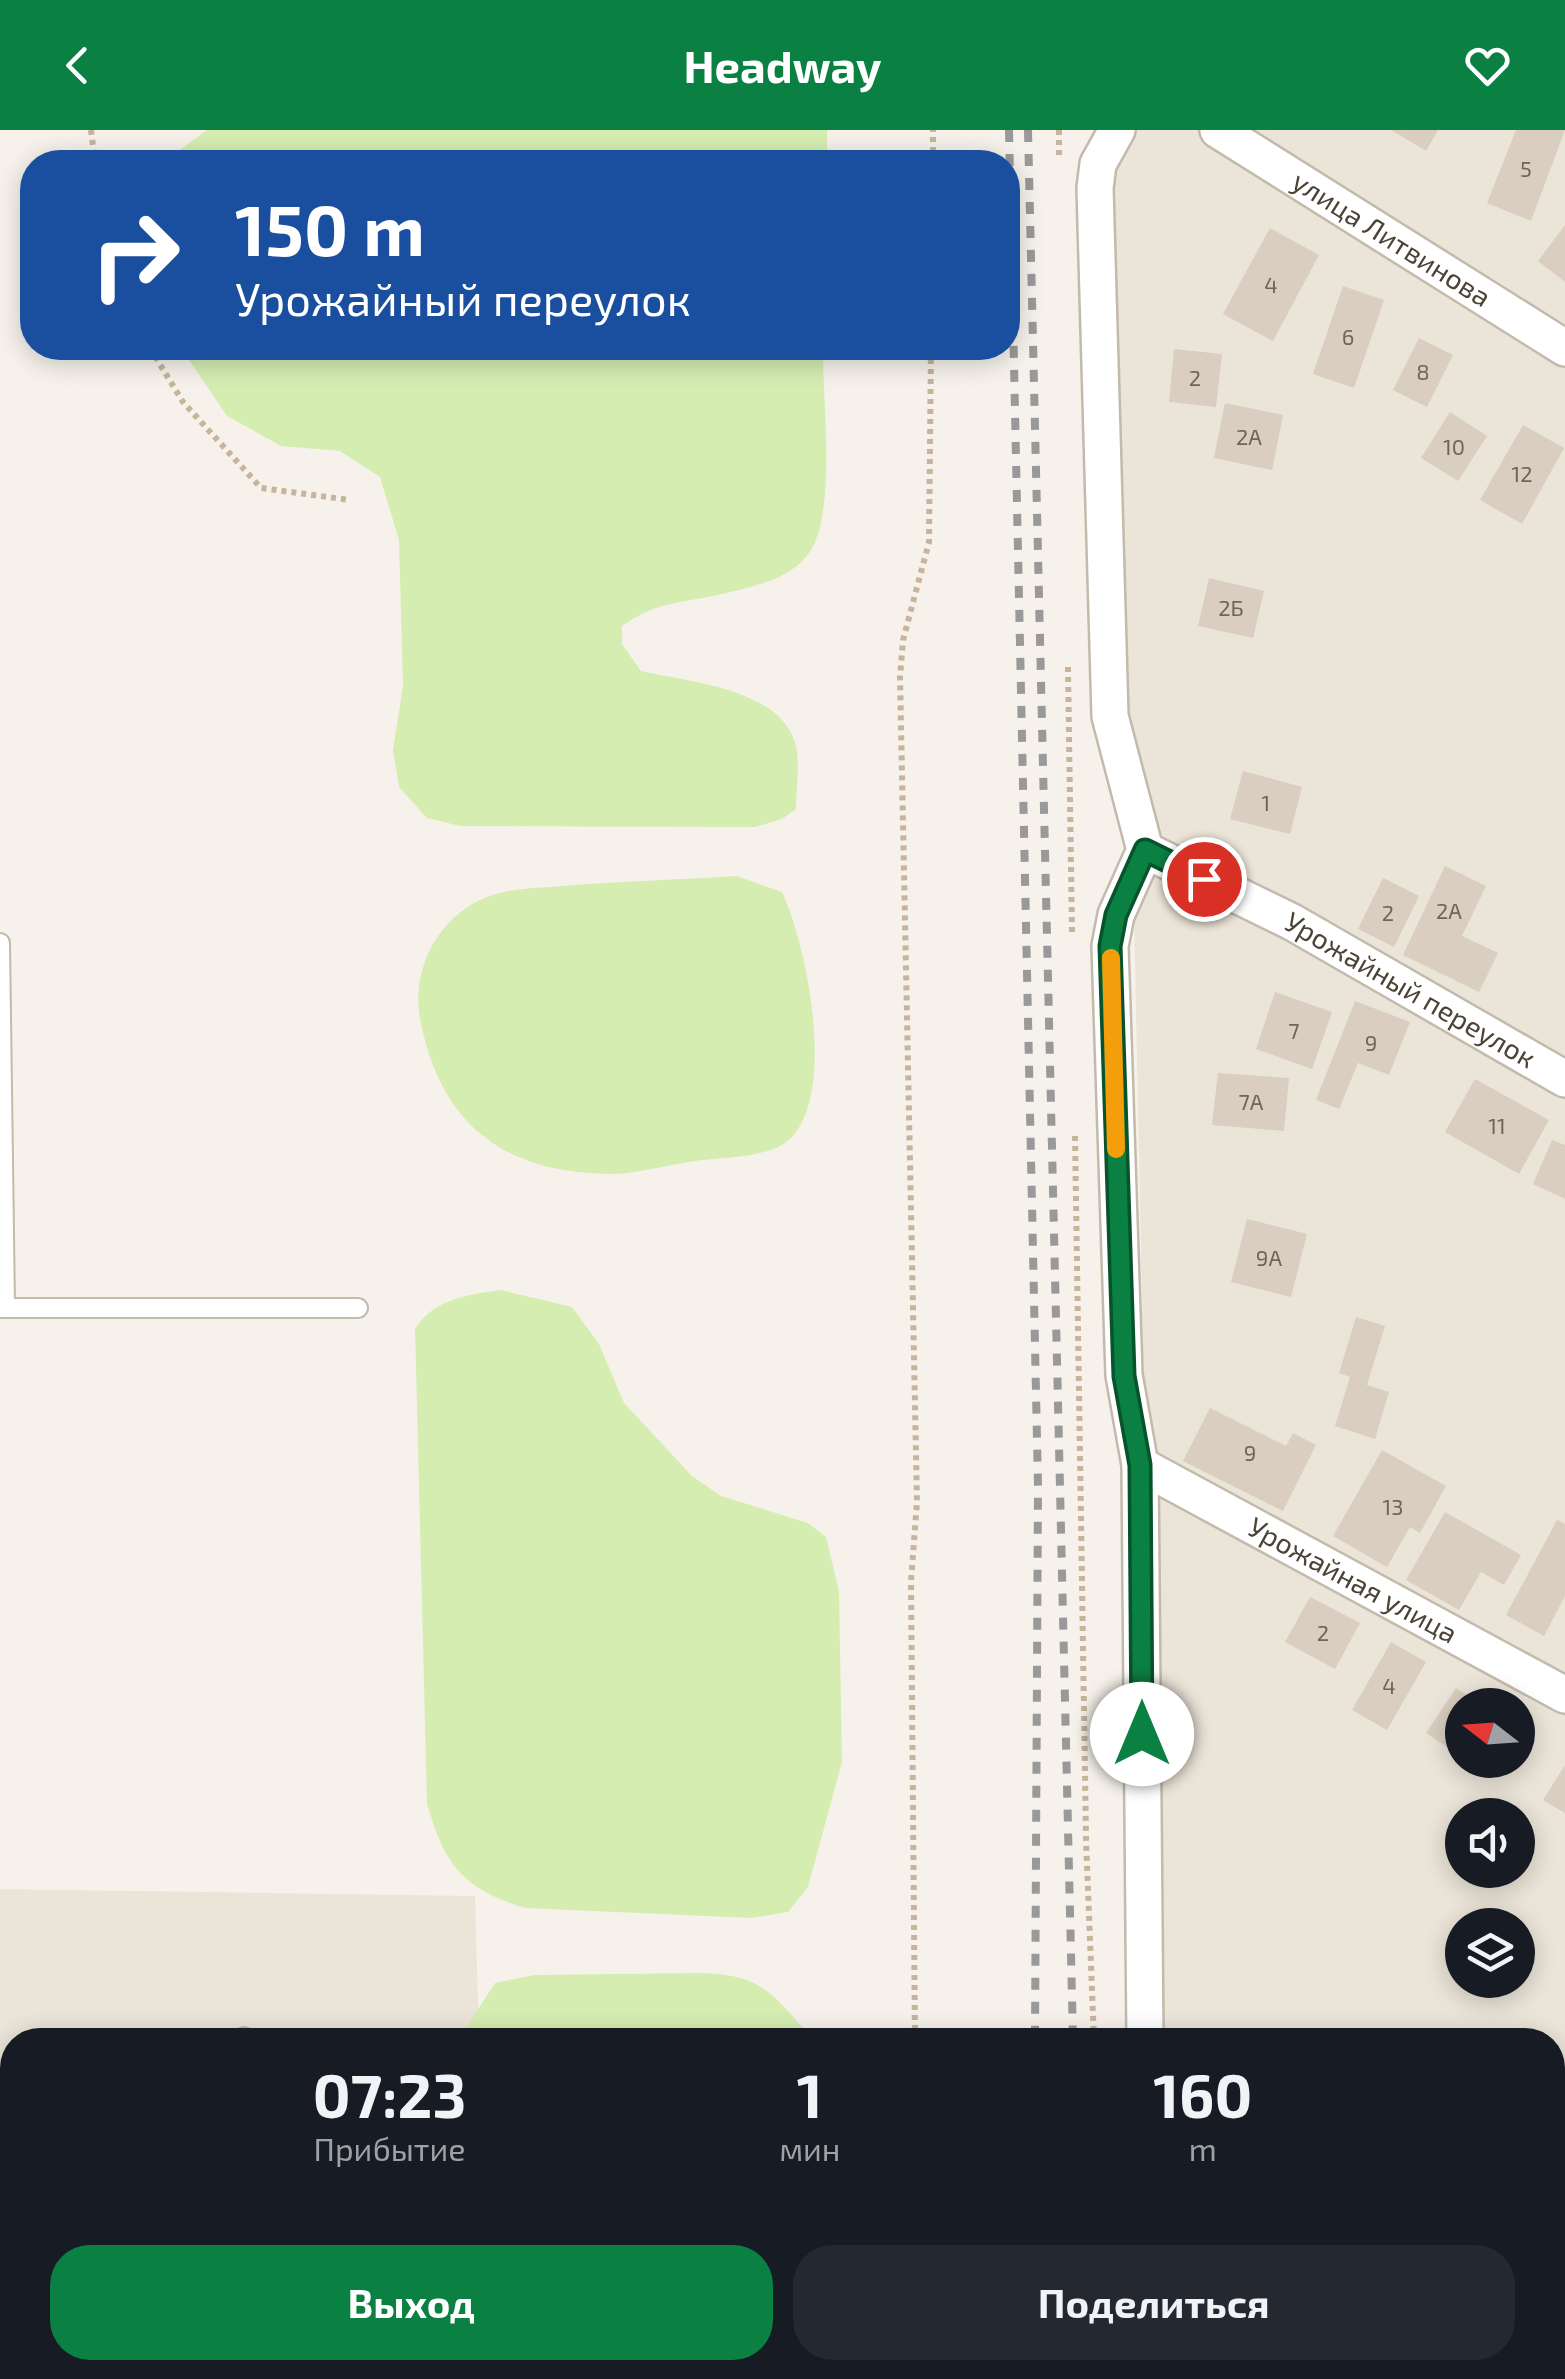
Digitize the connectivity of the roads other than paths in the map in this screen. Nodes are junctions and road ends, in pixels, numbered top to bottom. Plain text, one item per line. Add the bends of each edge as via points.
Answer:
1 (1117, 130) edge
2 (1218, 130) edge
3 (1565, 348) edge
4 (1145, 850) junction
5 (0, 943) edge
6 (1565, 1078) edge
7 (2, 1308) edge
8 (358, 1308) dead end
9 (1140, 1465) junction
10 (1565, 1695) edge
11 (1145, 2028) edge

1 - 4 street via 1098,164 1095,188 1110,716
2 - 3 street, улица Литвинова
4 - 6 street, Урожайный переулок via 1292,922
4 - 9 street via 1110,946 1124,1376
5 - 7 lane
7 - 8 lane
9 - 10 street, Урожайная улица
9 - 11 street

